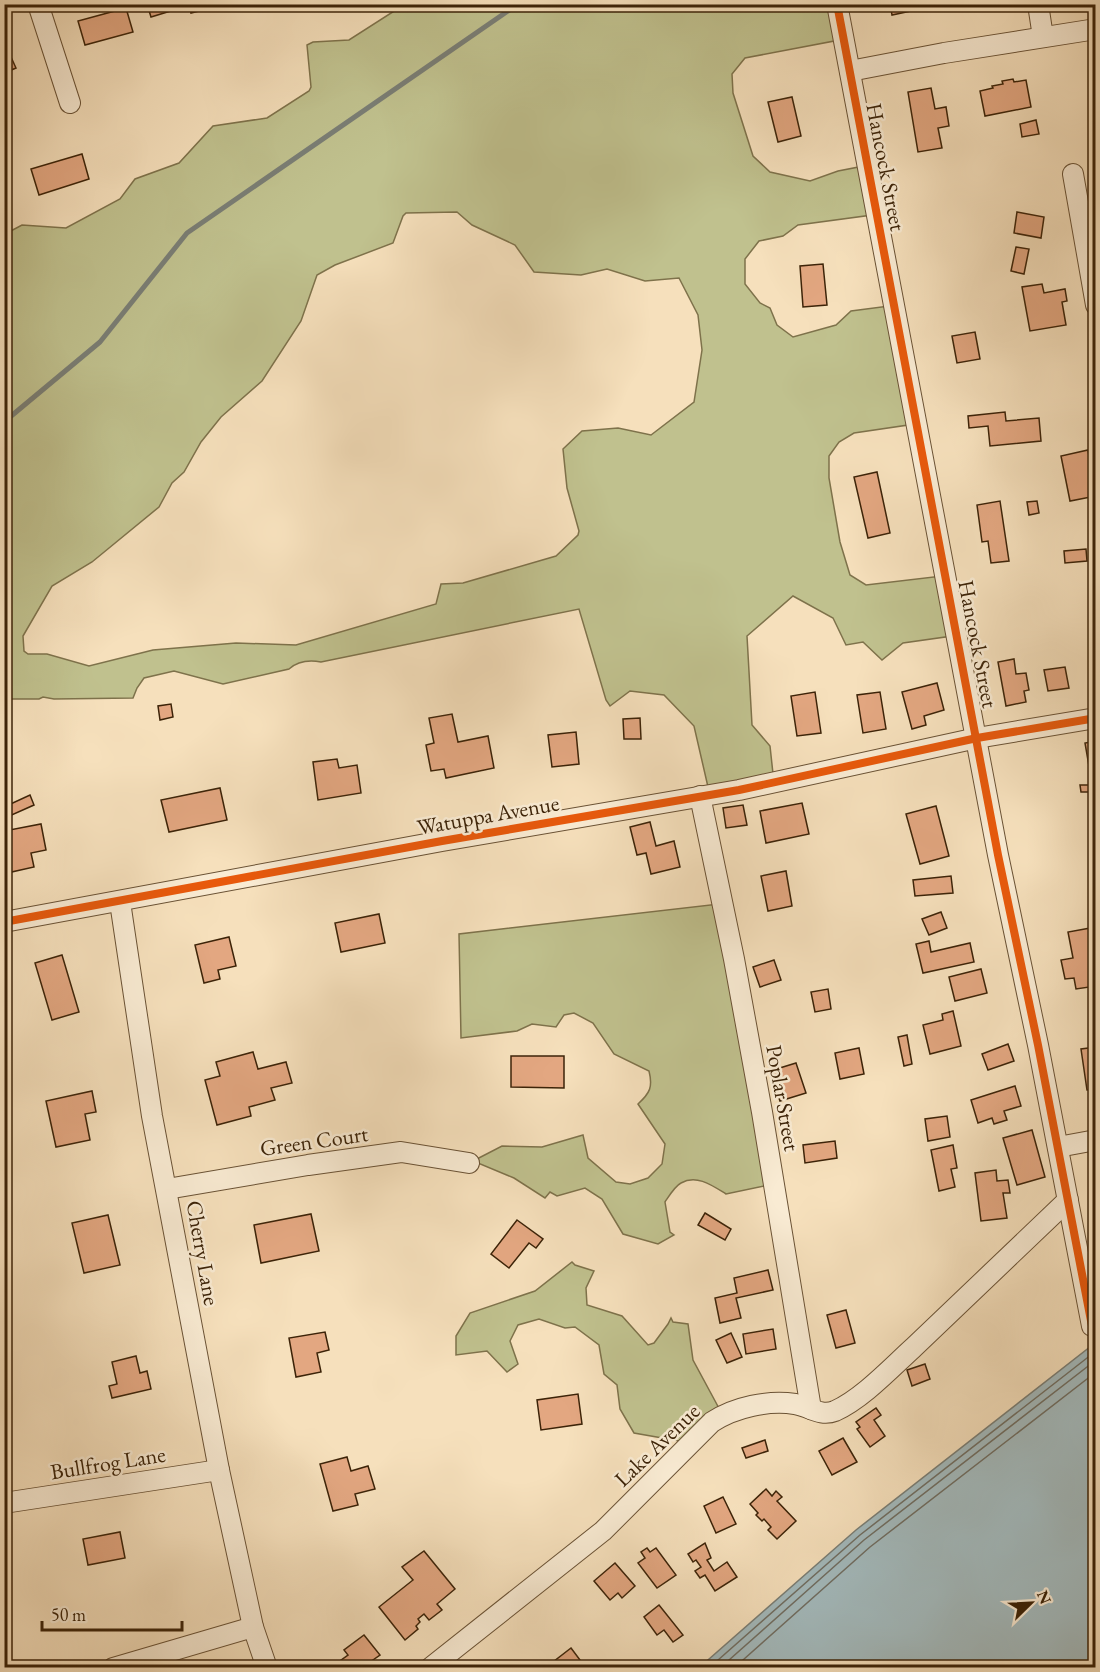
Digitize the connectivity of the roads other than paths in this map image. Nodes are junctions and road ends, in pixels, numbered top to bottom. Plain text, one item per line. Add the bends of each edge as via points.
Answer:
1 (38, 4) edge
2 (837, 4) edge
3 (1038, 4) edge
4 (1095, 29) edge
5 (1043, 37) junction
6 (850, 71) junction
7 (70, 103) dead end
8 (1073, 174) dead end
9 (1095, 305) edge
10 (1095, 718) edge
11 (977, 738) junction
12 (700, 796) junction
13 (120, 902) junction
14 (4, 922) edge
15 (1095, 1140) edge
16 (1058, 1147) junction
17 (469, 1163) dead end
18 (166, 1189) junction
19 (1068, 1200) junction
20 (1092, 1326) dead end
21 (811, 1409) junction
22 (219, 1470) junction
23 (4, 1503) edge
24 (252, 1619) junction
25 (113, 1668) edge
26 (267, 1668) edge
27 (430, 1668) edge

1 - 7 street
2 - 6 street, Hancock Street
3 - 5 street
4 - 5 street
5 - 6 street
6 - 11 street, Hancock Street
8 - 9 street
10 - 11 street, Watuppa Avenue
11 - 12 street, Watuppa Avenue
11 - 16 street, Hancock Street
12 - 13 street, Watuppa Avenue
12 - 21 street, Poplar Street via 762,1112
13 - 14 street, Watuppa Avenue
13 - 18 street, Cherry Lane
15 - 16 street
16 - 19 street, Hancock Street
17 - 18 street, Green Court via 401,1152
18 - 22 street, Cherry Lane
19 - 20 street, Hancock Street
19 - 21 street, Lake Avenue via 867,1389 830,1412
21 - 27 street, Lake Avenue via 790,1404 755,1406 730,1412 712,1422 603,1531
22 - 23 street, Bullfrog Lane
22 - 24 street, Cherry Lane
24 - 25 street
24 - 26 street, Cherry Lane

